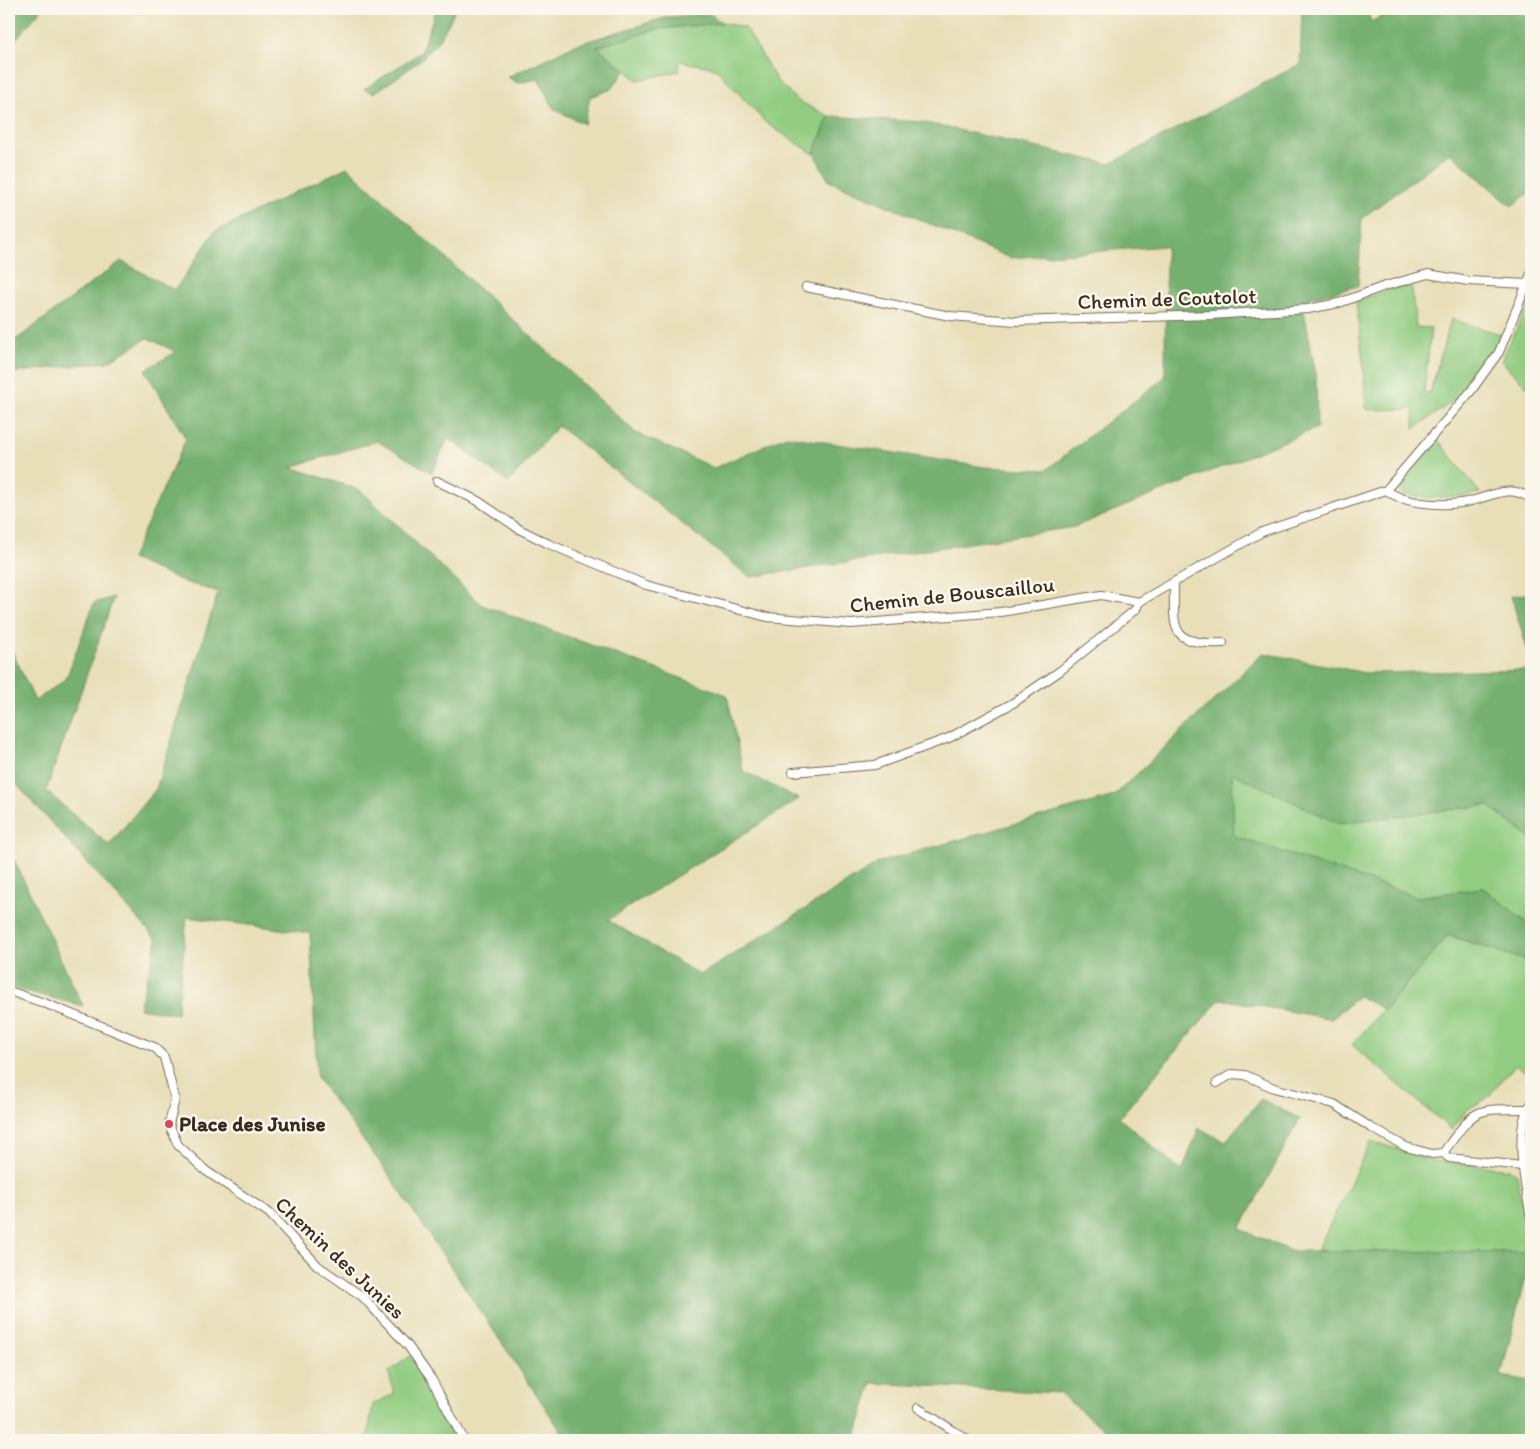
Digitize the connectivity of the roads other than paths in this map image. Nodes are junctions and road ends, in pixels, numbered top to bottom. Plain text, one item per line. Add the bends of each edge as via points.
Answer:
1 (1531, 274) edge
2 (806, 287) dead end
3 (1528, 288) edge
4 (437, 481) dead end
5 (1386, 490) junction
6 (1531, 499) edge
7 (1174, 582) junction
8 (1138, 602) junction
9 (1223, 643) dead end
10 (793, 772) dead end
11 (9, 991) edge
12 (1217, 1083) dead end
13 (1529, 1107) edge
14 (1443, 1153) junction
15 (1522, 1166) junction
16 (1531, 1218) edge
17 (918, 1408) dead end
18 (464, 1440) edge
19 (968, 1440) edge

1 - 3 street
2 - 3 street, Chemin de Coutolot via 950,316 1015,321 1308,309 1339,303 1428,274
3 - 5 street via 1499,352 1472,391
4 - 8 street, Chemin de Bouscaillou via 478,501 519,529 549,544 646,585 767,618 851,624 1001,612 1101,595
5 - 6 street via 1393,496 1436,503 1461,504 1507,490 1515,490
5 - 7 street via 1262,532
7 - 8 street
7 - 9 street via 1174,628 1178,634 1203,644
8 - 10 street via 1136,609 1060,671 1013,703 949,738 875,765
11 - 18 street, Chemin des Junies via 44,1002 154,1048 164,1057 175,1099 169,1124 178,1145 206,1171 269,1213 318,1266 365,1299 408,1346 432,1380
12 - 14 street via 1232,1074 1245,1075 1274,1088 1334,1104 1370,1128 1406,1146 1432,1154
13 - 14 street via 1487,1109 1473,1114
13 - 15 street via 1523,1118
14 - 15 street via 1449,1158
15 - 16 street
17 - 19 street

